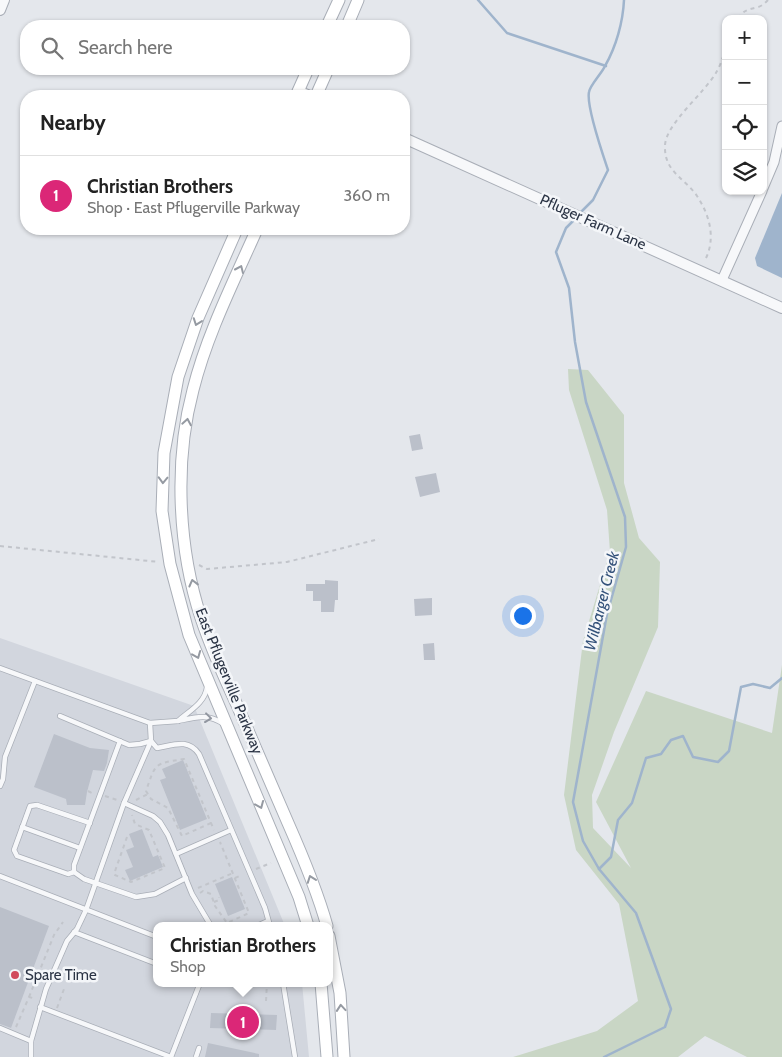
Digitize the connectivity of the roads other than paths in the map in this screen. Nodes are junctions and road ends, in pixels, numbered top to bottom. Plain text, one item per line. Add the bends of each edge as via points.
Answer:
1 (4, 0) edge
2 (339, 0) edge
3 (358, 0) edge
4 (0, 10) edge
5 (330, 20) edge
6 (350, 20) edge
7 (305, 75) edge
8 (325, 75) edge
9 (299, 90) edge
10 (319, 90) edge
11 (782, 126) edge
12 (410, 141) edge
13 (767, 180) edge
14 (761, 195) edge
15 (235, 235) edge
16 (254, 235) edge
17 (722, 280) junction
18 (782, 308) edge
19 (187, 561) junction
20 (170, 564) junction
21 (0, 668) edge
22 (208, 680) junction
23 (35, 681) junction
24 (60, 716) dead end
25 (178, 720) junction
26 (150, 723) junction
27 (227, 726) junction
28 (120, 741) junction
29 (151, 741) junction
30 (0, 786) edge
31 (122, 802) junction
32 (90, 823) junction
33 (22, 827) junction
34 (231, 830) junction
35 (80, 848) junction
36 (176, 854) junction
37 (74, 872) junction
38 (0, 876) edge
39 (186, 878) junction
40 (96, 882) junction
41 (86, 910) junction
42 (209, 922) edge
43 (268, 922) edge
44 (307, 922) edge
45 (326, 922) edge
46 (74, 932) junction
47 (153, 935) edge
48 (333, 960) edge
49 (153, 962) edge
50 (198, 987) edge
51 (285, 987) edge
52 (321, 987) edge
53 (40, 1007) junction
54 (0, 1028) edge
55 (31, 1040) junction
56 (199, 1048) dead end
57 (31, 1057) edge
58 (171, 1057) edge
59 (196, 1057) edge
60 (295, 1057) edge
61 (327, 1057) edge
62 (344, 1057) edge

1 - 4 street
2 - 5 main road
3 - 6 main road
7 - 9 main road
8 - 10 main road
11 - 13 street
12 - 17 street, Pfluger Farm Lane
14 - 17 street
15 -> 20 main road, East Pflugerville Parkway via 198,318 178,377 164,453 162,510
19 -> 16 main road, East Pflugerville Parkway via 181,493 184,435 192,390 208,342
17 - 18 street, Pfluger Farm Lane
19 - 20 street
45 -> 19 main road, East Pflugerville Parkway via 303,858 201,617
20 -> 22 main road, East Pflugerville Parkway via 189,635
21 - 23 lane
22 - 25 lane via 201,702
22 - 27 main road, East Pflugerville Parkway
23 - 26 lane
23 - 30 lane via 5,757
24 - 28 lane
25 - 26 lane
25 -> 27 lane via 206,716
26 - 29 lane
27 -> 44 main road, East Pflugerville Parkway
28 - 29 lane via 129,745
28 - 32 lane
29 - 31 lane
29 - 34 lane via 157,748 183,743 194,747
31 - 36 lane via 160,822
31 - 40 lane
32 - 33 lane via 37,805 30,806
32 - 35 lane
33 - 35 lane
33 - 37 lane via 14,850 17,856 68,874
34 - 36 lane
34 - 43 lane
35 - 37 lane
36 - 39 lane
37 - 40 lane
38 - 41 lane
39 - 40 lane via 155,894 136,897
39 - 42 lane
40 - 41 lane
41 - 46 lane
41 - 47 lane
46 - 49 lane
46 - 53 lane via 67,941
62 -> 48 main road via 340,993
50 - 58 lane
51 - 60 lane
52 - 61 main road
53 - 55 lane
53 - 58 lane
54 - 55 lane
55 - 57 lane
56 - 59 lane

